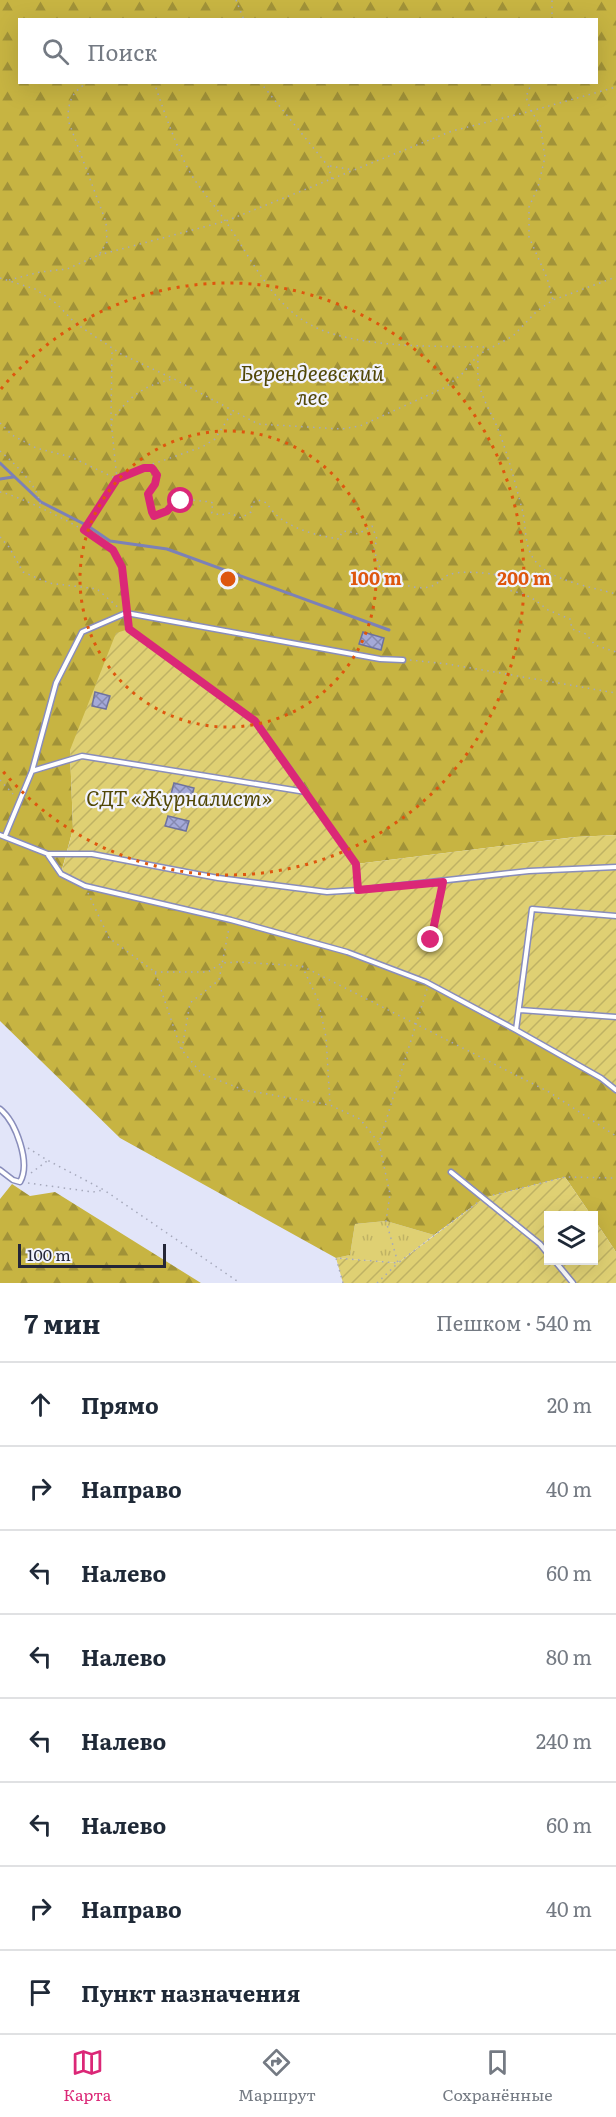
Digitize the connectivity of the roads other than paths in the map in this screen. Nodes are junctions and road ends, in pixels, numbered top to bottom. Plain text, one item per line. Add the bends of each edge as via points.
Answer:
1 (126, 613) junction
2 (403, 660) road end
3 (32, 771) junction
4 (3, 836) edge
5 (48, 854) junction
6 (356, 864) road end
7 (616, 867) edge
8 (358, 890) junction
9 (616, 916) edge
10 (520, 1010) junction
11 (616, 1017) edge
12 (516, 1030) junction
13 (616, 1090) edge
14 (0, 1109) edge
15 (0, 1170) edge
16 (451, 1172) dead end
17 (544, 1248) edge
18 (558, 1265) edge
19 (573, 1283) edge

1 - 2 lane
1 - 3 lane via 81,632 56,682
1 - 3 lane via 129,629 255,721 306,792 82,756
3 - 4 lane
4 - 5 lane
5 - 8 lane via 92,854 218,878 327,892
5 - 12 lane via 61,874 85,886 347,952 426,982
6 - 8 lane
7 - 8 lane
9 - 10 lane via 532,909
10 - 11 lane
10 - 12 lane
12 - 13 lane
14 - 15 lane via 20,1143 24,1174 20,1182
16 - 17 lane
18 - 19 lane

